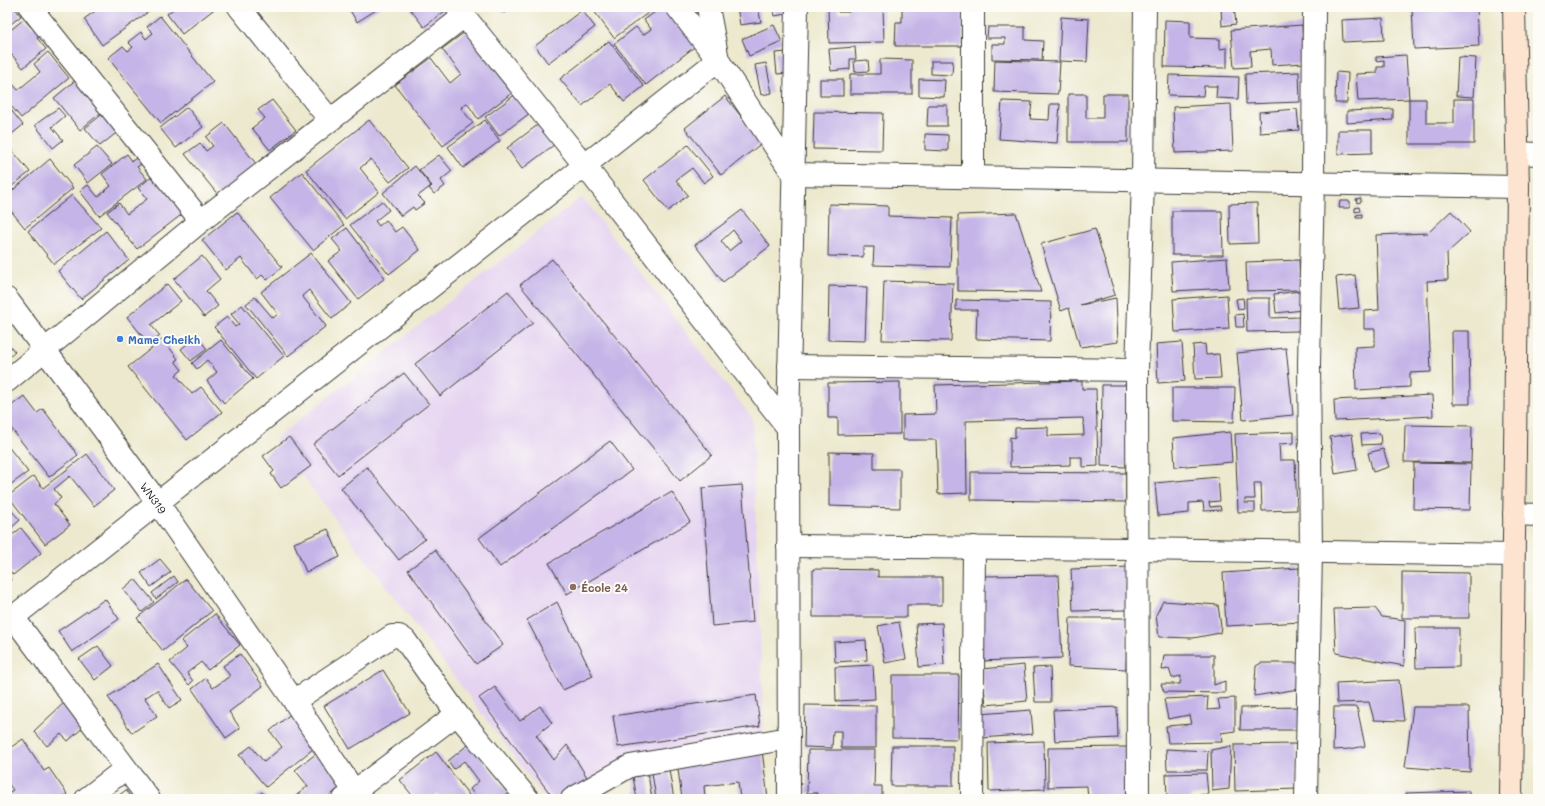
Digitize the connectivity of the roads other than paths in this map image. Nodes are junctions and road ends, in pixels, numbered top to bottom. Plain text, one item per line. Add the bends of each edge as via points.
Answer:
1 (30, 7) edge
2 (239, 7) edge
3 (677, 7) edge
4 (708, 7) edge
5 (797, 7) edge
6 (973, 7) edge
7 (1145, 7) edge
8 (1314, 7) edge
9 (1514, 7) edge
10 (461, 11) edge
11 (718, 60) junction
12 (330, 120) junction
13 (1528, 153) edge
14 (585, 166) junction
15 (793, 174) junction
16 (973, 176) junction
17 (1143, 180) junction
18 (1314, 182) junction
19 (1518, 187) junction
20 (201, 221) junction
21 (7, 299) edge
22 (45, 350) junction
23 (789, 366) junction
24 (1137, 370) junction
25 (7, 380) edge
26 (788, 428) junction
27 (158, 503) junction
28 (1514, 514) junction
29 (1538, 514) edge
30 (788, 546) junction
31 (974, 547) junction
32 (1137, 549) junction
33 (1311, 552) junction
34 (1514, 555) junction
35 (10, 620) edge
36 (294, 701) junction
37 (457, 714) junction
38 (789, 738) junction
39 (125, 769) junction
40 (349, 795) edge
41 (86, 799) edge
42 (149, 799) edge
43 (528, 799) edge
44 (572, 799) edge
45 (789, 799) edge
46 (972, 799) edge
47 (1138, 799) edge
48 (1306, 799) edge
49 (1511, 799) edge

1 - 20 street
2 - 12 street
3 - 11 street
4 - 11 street
5 - 15 street
6 - 16 street
7 - 17 street
8 - 18 street
9 - 13 main road
10 - 12 street
10 - 14 street
11 - 14 street
11 - 15 street
12 - 20 street
13 - 19 main road
14 - 26 street
14 - 27 street
15 - 16 street
15 - 23 street
16 - 17 street
17 - 18 street
17 - 24 street
18 - 19 street
18 - 33 street via 1309,363
19 - 28 main road
20 - 22 street
21 - 22 street, WN319
22 - 25 street
22 - 27 street, WN319
23 - 24 street
23 - 26 street
24 - 32 street
26 - 30 street
27 - 35 street
27 - 36 street, WN319
28 - 29 street
28 - 34 main road
30 - 31 street
30 - 38 street
31 - 32 street
31 - 46 street
32 - 33 street
32 - 47 street
33 - 34 street
33 - 48 street
34 - 49 main road
35 - 39 street
36 - 37 street via 392,636 399,636 405,640
36 - 40 street, WN319
37 - 40 street
37 - 43 street
38 - 44 street via 630,766
38 - 45 street
39 - 41 street
39 - 42 street

